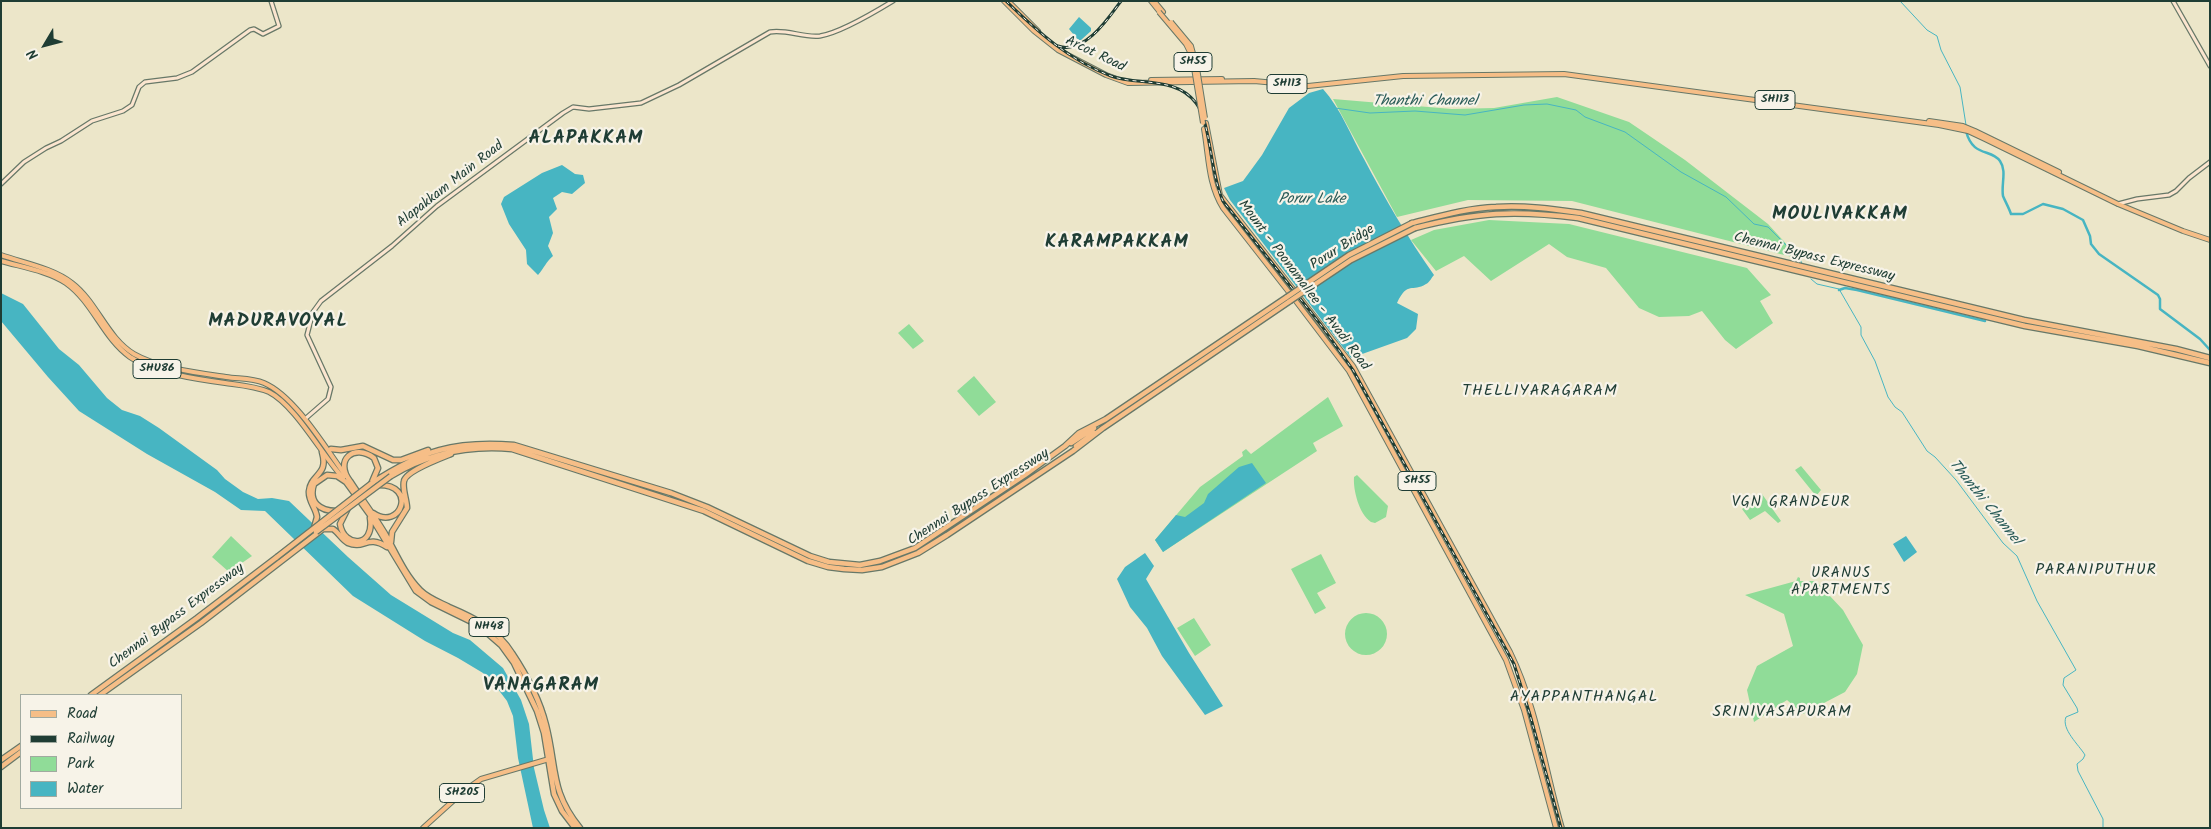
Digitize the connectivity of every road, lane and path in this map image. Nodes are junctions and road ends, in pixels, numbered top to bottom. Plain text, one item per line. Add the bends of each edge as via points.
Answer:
1 (271, 1) edge
2 (891, 1) edge
3 (1004, 1) edge
4 (1008, 1) edge
5 (1152, 1) edge
6 (2173, 1) edge
7 (1161, 11) junction
8 (1079, 61) junction
9 (2210, 66) edge
10 (1204, 98) dead end
11 (1197, 99) dead end
12 (2210, 162) edge
13 (1211, 163) junction
14 (1, 184) edge
15 (2120, 204) junction
16 (1414, 226) joint
17 (2210, 240) edge
18 (1, 255) edge
19 (1, 261) edge
20 (1289, 299) junction
21 (92, 309) junction
22 (1998, 316) junction
23 (2210, 358) edge
24 (2210, 363) edge
25 (222, 376) junction
26 (221, 382) junction
27 (304, 420) junction
28 (1105, 420) junction
29 (1106, 426) junction
30 (1065, 446) junction
31 (442, 448) junction
32 (467, 448) junction
33 (331, 449) dead end
34 (322, 452) junction
35 (1070, 452) junction
36 (390, 474) junction
37 (322, 475) junction
38 (346, 480) junction
39 (372, 483) junction
40 (378, 485) junction
41 (353, 504) junction
42 (706, 509) junction
43 (336, 511) junction
44 (370, 513) junction
45 (718, 514) junction
46 (315, 531) junction
47 (382, 532) joint
48 (392, 545) junction
49 (279, 558) junction
50 (92, 694) edge
51 (101, 694) edge
52 (20, 747) edge
53 (20, 753) edge
54 (1, 760) edge
55 (550, 760) junction
56 (1, 767) edge
57 (422, 828) edge
58 (575, 828) edge
59 (580, 828) edge
60 (1556, 828) edge
61 (1562, 828) edge

1 - 14 main road via 280,26 263,34 250,30 198,69 180,77 145,82 139,87 132,105 92,121 54,143 24,162
2 - 27 main road, Alapakkam Main Road via 838,30 819,36 770,32 679,85 641,103 573,107 563,113 437,206 321,301 313,312 307,335 331,387 328,400
3 - 8 main road, Arcot Road / SH113 via 1046,42
4 - 8 main road, Arcot Road / SH113 via 1042,35
5 - 7 main road, SH55
5 - 7 main road, SH55
6 - 9 main road
7 - 13 main road, SH55, bridge via 1187,39 1193,51
8 - 15 main road, Arcot Road / SH113 via 1128,81 1254,81 1308,86 1401,75 1566,72 1951,124 1975,131
10 - 11 main road
12 - 15 main road via 2169,195
13 - 60 main road, Mount - Poonamallee - Avadi Road / SH55 via 1212,189 1223,208 1348,371 1500,649 1519,692
13 - 61 main road, Mount - Poonamallee - Avadi Road / SH55 via 1224,199 1353,366 1510,652 1528,700
15 - 17 main road, SH113
16 - 20 highway, Porur Bridge, bridge
16 - 22 highway, Chennai Bypass Expressway via 1497,213 1534,212 1578,218
18 - 21 main road, SHU86 via 62,277 72,283
19 - 21 main road, SHU86 via 56,278
20 - 28 highway
20 - 29 highway
21 - 25 main road, SHU86 via 123,346 133,353 162,364
21 - 26 main road, SHU86 via 114,343 130,357 159,369
22 - 23 highway, Chennai Bypass Expressway
22 - 24 highway, Chennai Bypass Expressway
25 - 26 main road
25 - 27 main road, SHU86 via 265,383 283,394
26 - 34 main road, SHU86 via 270,392
27 - 38 main road, SHU86
28 - 29 highway
28 - 30 highway, Chennai Bypass Expressway
29 - 35 highway, Chennai Bypass Expressway
30 - 35 highway
30 - 45 highway, Chennai Bypass Expressway via 929,539 899,556 880,561 860,564 829,562
31 - 33 highway via 400,460 363,446
31 - 36 highway, Chennai Bypass Expressway via 399,465
31 - 42 highway, Chennai Bypass Expressway via 466,444 514,445 671,493
32 - 36 highway, Chennai Bypass Expressway
32 - 42 highway, Chennai Bypass Expressway via 512,449
32 - 48 highway via 405,477 407,508 392,532
34 - 37 highway via 325,464
34 - 38 main road, SHU86
35 - 45 highway, Chennai Bypass Expressway via 918,553 882,567 862,570 828,567 789,552
36 - 39 highway
36 - 40 highway, bridge
37 - 38 highway
37 - 43 highway via 313,487 314,500 322,509
37 - 46 highway via 315,478 309,488 309,498 317,517
38 - 39 highway via 345,460 356,452 366,453 376,460 378,471
38 - 44 highway, SHU86
39 - 43 highway, bridge
40 - 41 highway, bridge
40 - 44 highway via 395,488 402,497 402,506 398,513 388,518
41 - 44 highway, bridge via 341,518 342,533 346,538 363,540 370,534
41 - 46 highway, bridge
42 - 45 highway, Chennai Bypass Expressway
43 - 46 highway, bridge
44 - 47 highway, SHU86
46 - 48 highway via 333,529 352,544 377,541
46 - 49 highway, bridge
47 - 48 highway, NH48
48 - 55 highway, NH48 via 396,565 420,595 478,625 501,645 514,663 537,711
48 - 55 highway, NH48 via 423,593 485,624 507,645 542,711
49 - 50 highway, Chennai Bypass Expressway
49 - 51 highway, Chennai Bypass Expressway via 201,623
52 - 54 highway
53 - 56 highway
55 - 57 main road, SH205 via 481,780
55 - 58 highway, NH48 via 556,800
55 - 59 highway, NH48 via 560,798

